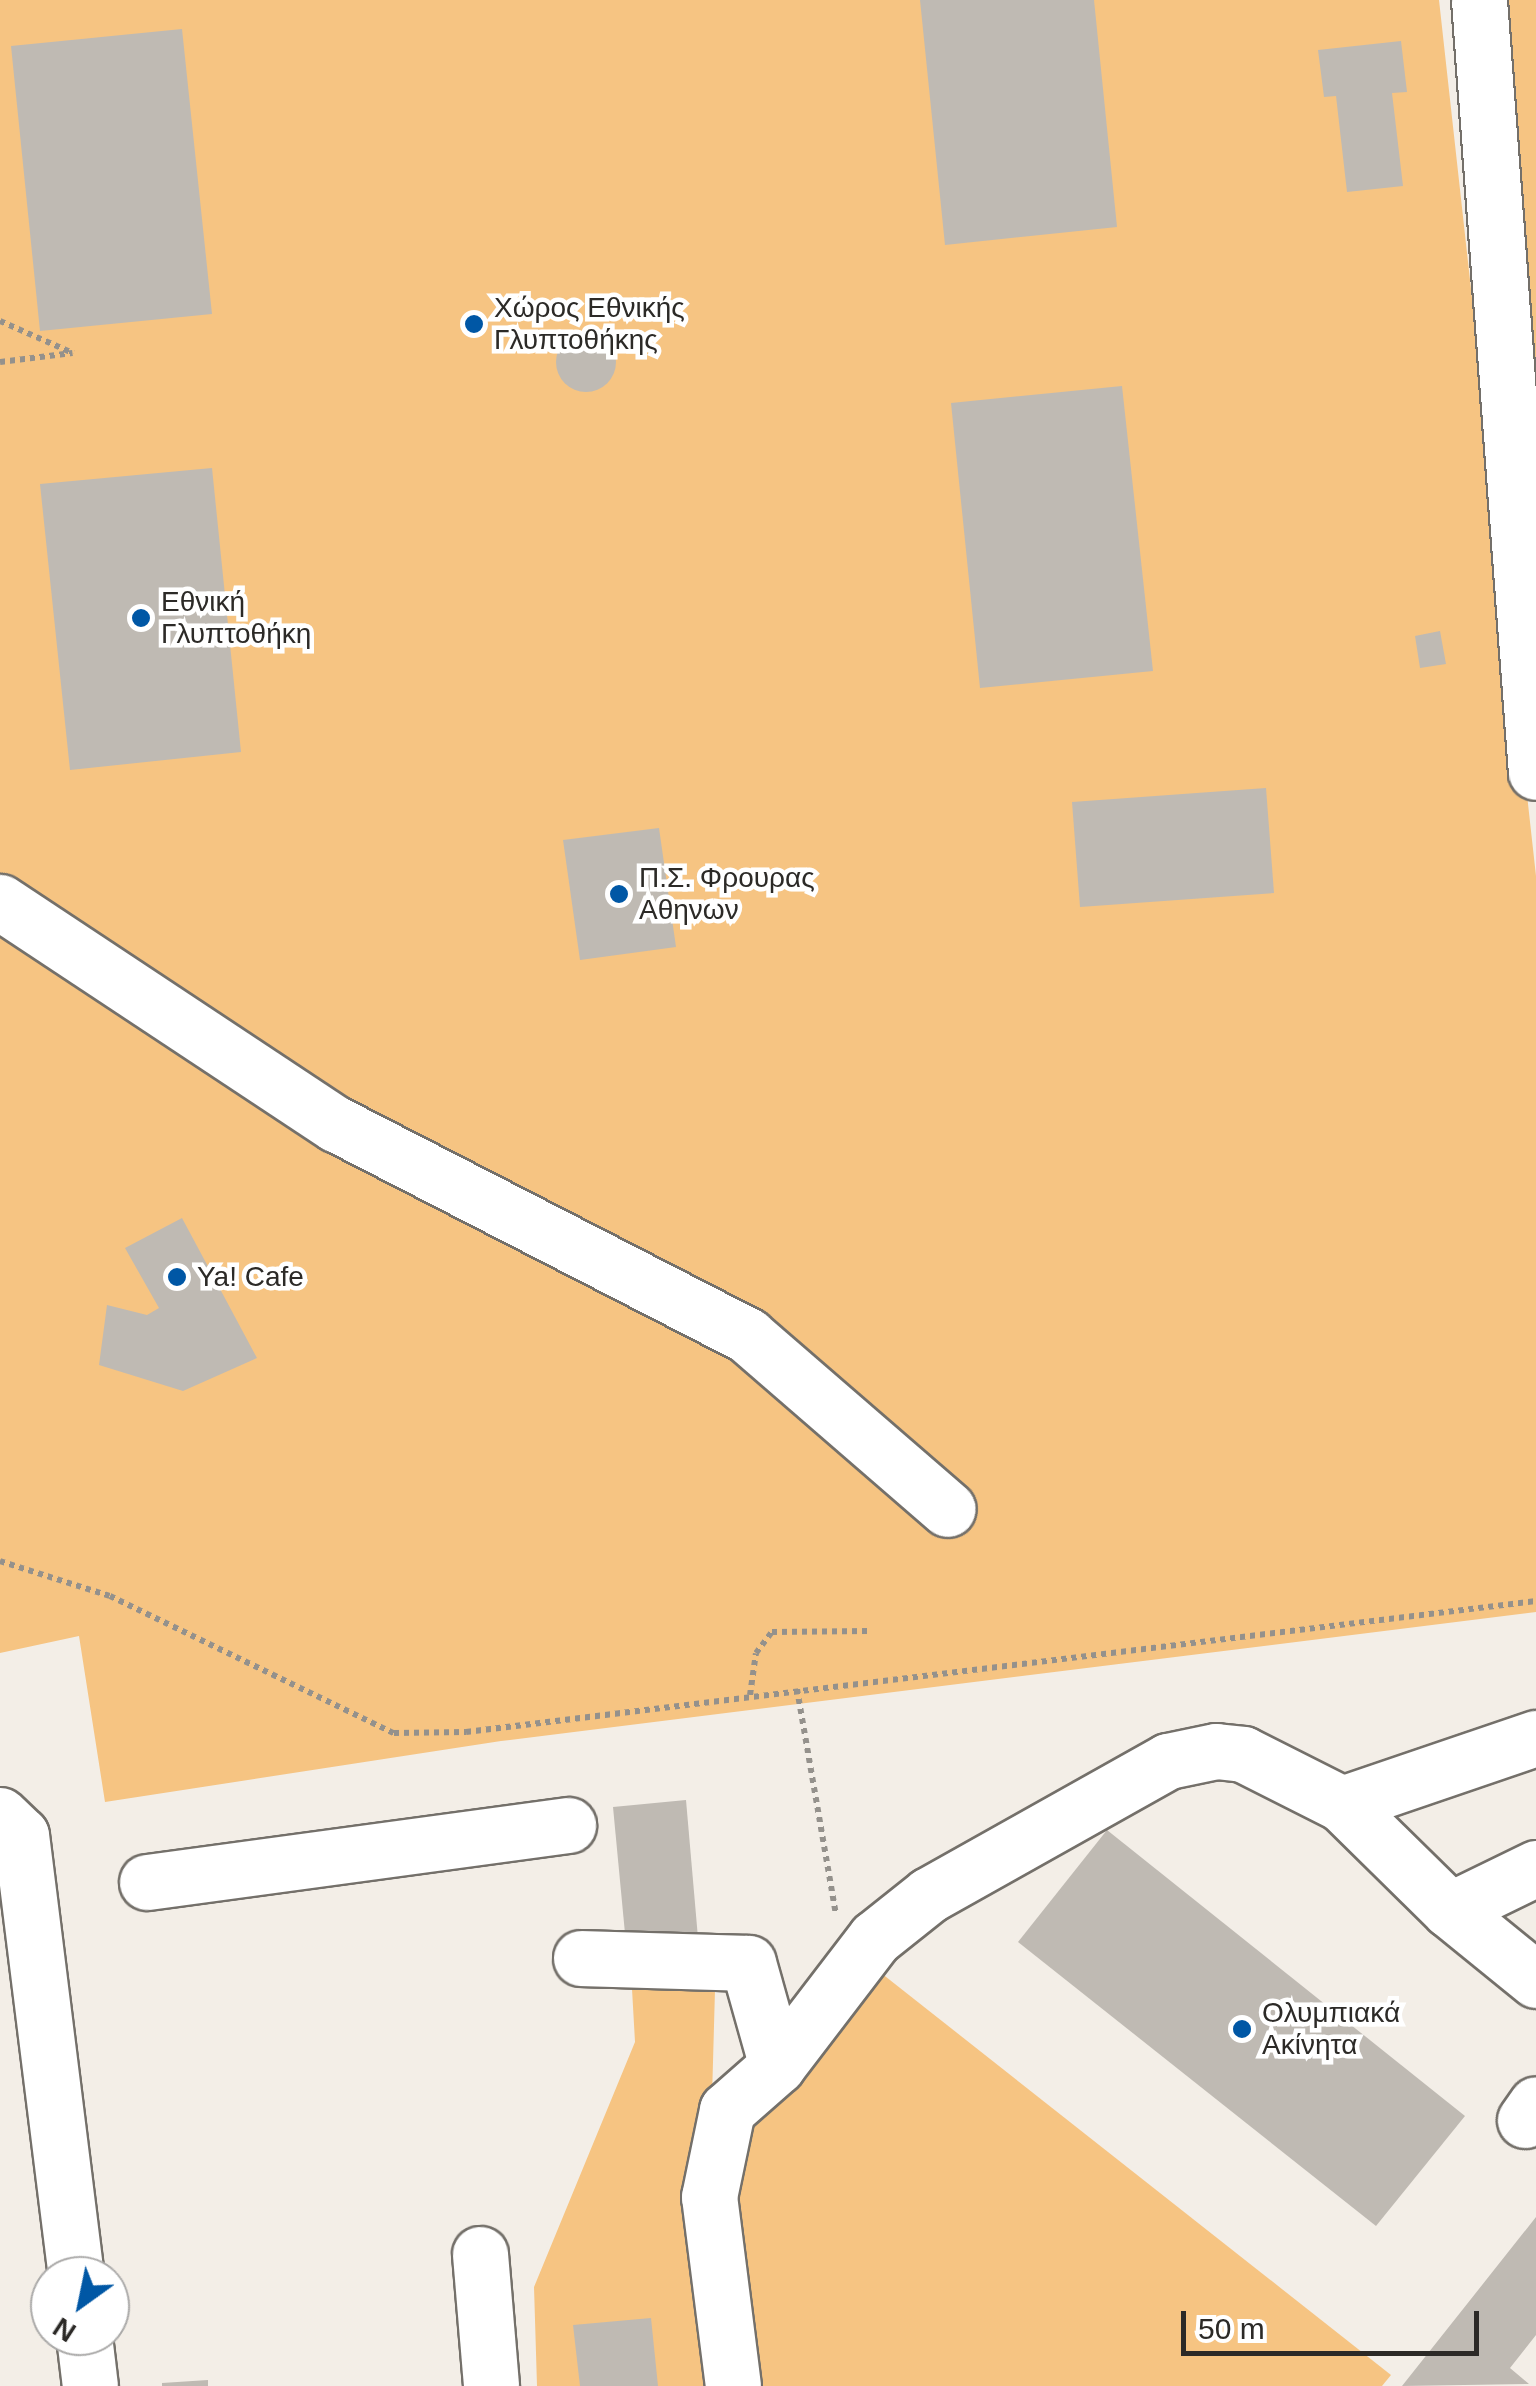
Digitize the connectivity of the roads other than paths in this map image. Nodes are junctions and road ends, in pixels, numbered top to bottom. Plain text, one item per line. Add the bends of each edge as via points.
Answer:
1 (1479, 0) edge
2 (1536, 772) edge
3 (0, 902) edge
4 (948, 1509) dead end
5 (1536, 1738) edge
6 (1342, 1804) junction
7 (0, 1815) edge
8 (568, 1824) dead end
9 (1536, 1868) edge
10 (146, 1882) dead end
11 (1450, 1910) junction
12 (580, 1958) dead end
13 (1536, 1980) edge
14 (777, 2066) junction
15 (480, 2254) dead end
16 (74, 2256) edge
17 (86, 2356) edge
18 (90, 2386) edge
19 (491, 2386) edge
20 (733, 2386) edge

1 - 2 street
3 - 4 street via 336,1124 748,1336
5 - 6 street
6 - 11 street
6 - 14 street via 1242,1754 1168,1761 928,1895 846,1976
7 - 16 street via 21,1835
8 - 10 street
9 - 11 street
11 - 13 street
12 - 14 street via 748,1963
14 - 20 street via 727,2110 714,2145 709,2197
15 - 19 street
17 - 18 street

